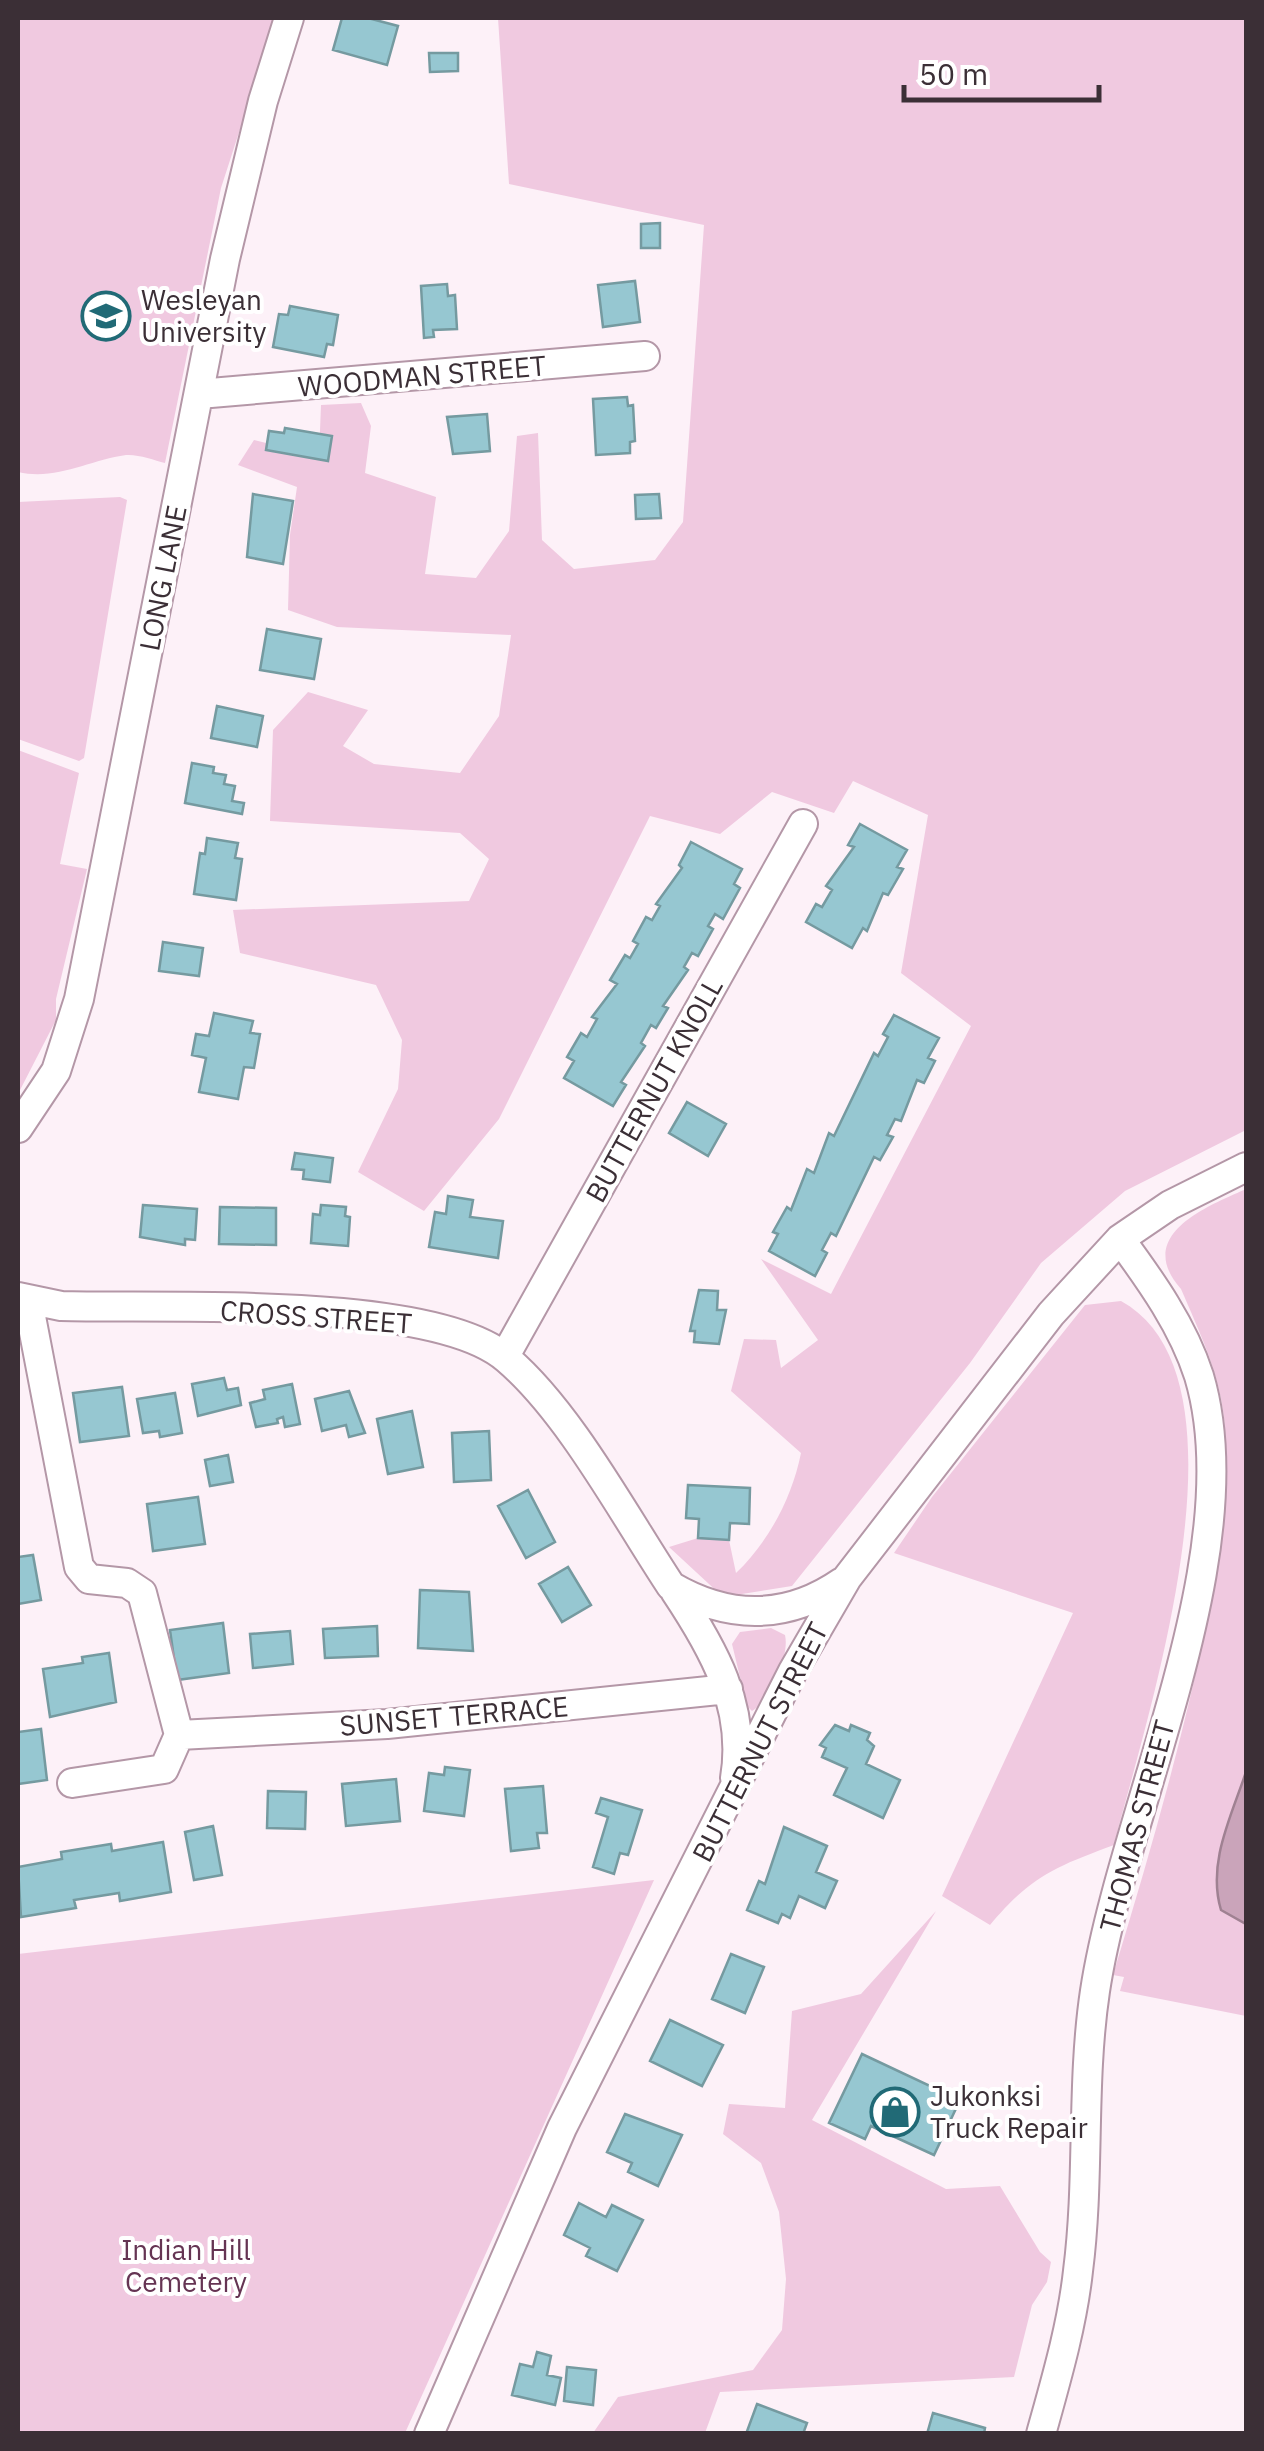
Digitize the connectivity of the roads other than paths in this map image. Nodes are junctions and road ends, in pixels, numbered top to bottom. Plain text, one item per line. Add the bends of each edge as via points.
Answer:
1 (289, 18) edge
2 (645, 356) dead end
3 (199, 394) junction
4 (802, 824) dead end
5 (18, 1128) edge
6 (1246, 1167) edge
7 (1120, 1239) junction
8 (23, 1299) edge
9 (504, 1356) junction
10 (848, 1578) junction
11 (671, 1586) junction
12 (728, 1689) junction
13 (180, 1735) junction
14 (72, 1783) dead end
15 (727, 1806) junction
16 (428, 2434) edge
17 (1041, 2434) edge

1 - 3 street, LONG LANE via 244,174
2 - 3 street, WOODMAN STREET
3 - 5 street, LONG LANE via 79,1000 56,1071
4 - 9 street, BUTTERNUT KNOLL
6 - 7 street, BUTTERNUT STREET via 1170,1204
7 - 10 street, BUTTERNUT STREET via 1051,1314
7 - 17 street, THOMAS STREET via 1154,1286 1198,1376 1210,1463 1208,1512 1189,1626 1095,1989 1079,2267
8 - 9 street, CROSS STREET via 61,1306 394,1318 471,1336
8 - 13 street via 79,1566 89,1579 128,1584 142,1593
9 - 11 street, CROSS STREET via 552,1407
10 - 11 street via 793,1609 760,1611 697,1601
10 - 15 street, BUTTERNUT STREET
11 - 12 street, CROSS STREET
12 - 13 street, SUNSET TERRACE via 405,1722
12 - 15 street, CROSS STREET via 739,1751
13 - 14 street via 164,1769
15 - 16 street, BUTTERNUT STREET via 562,2128

